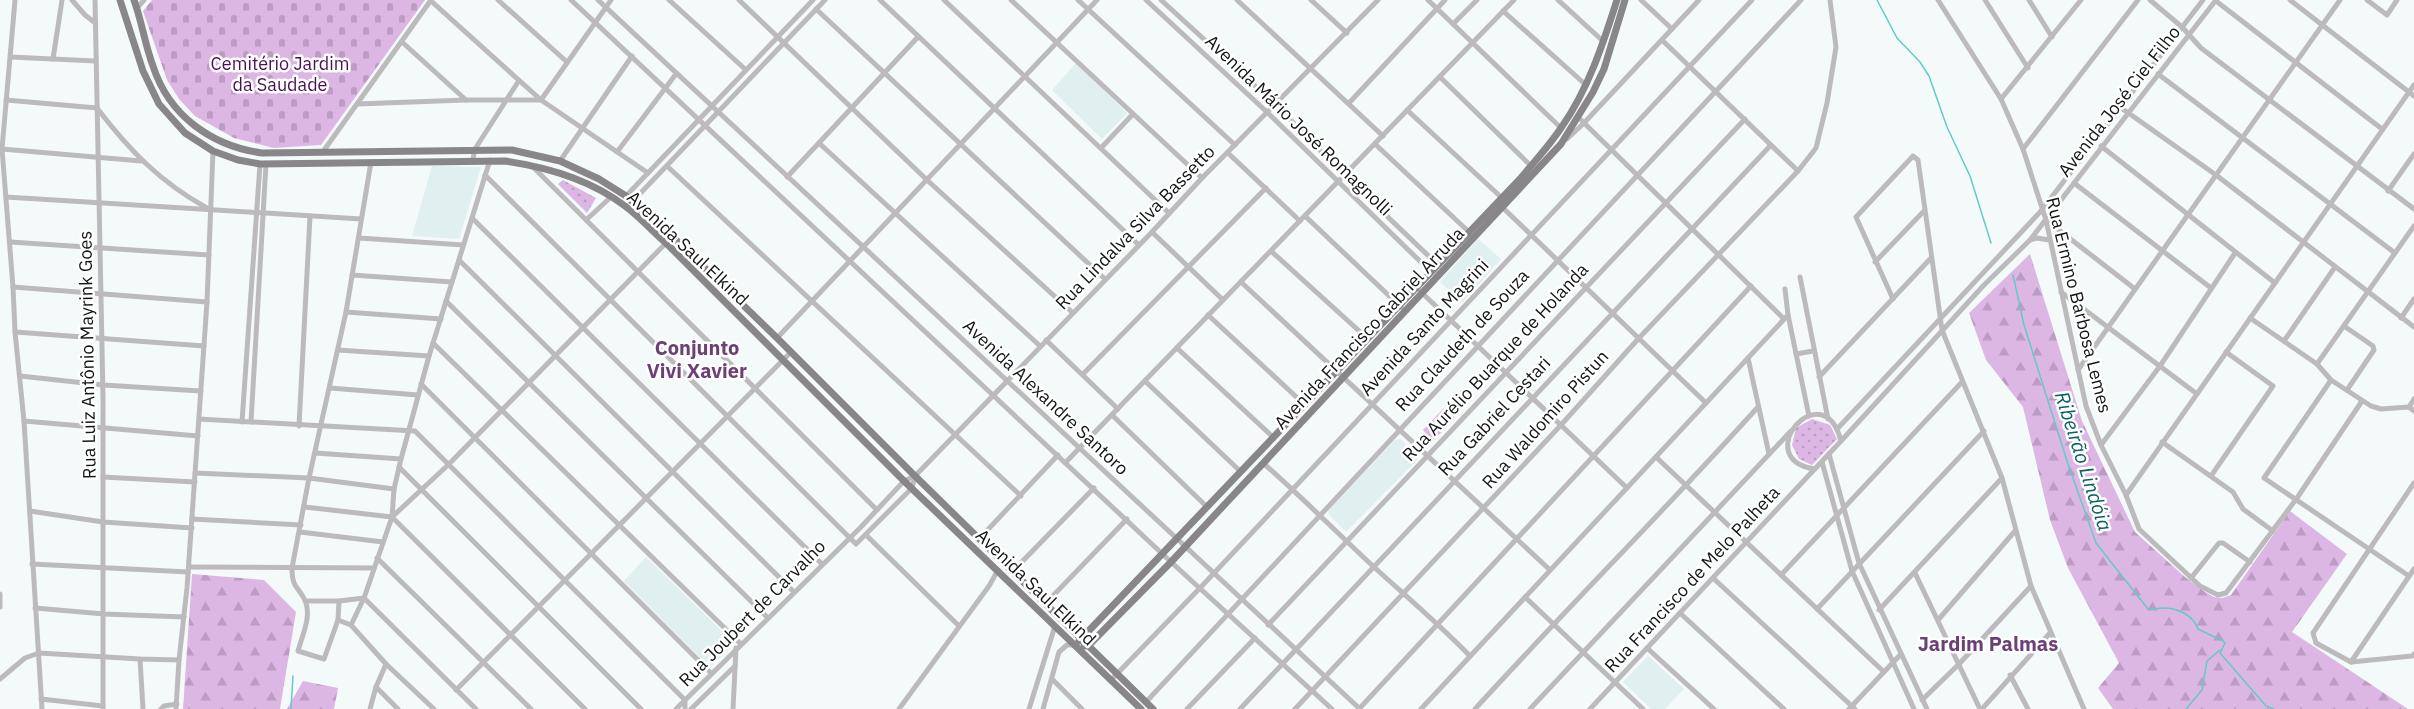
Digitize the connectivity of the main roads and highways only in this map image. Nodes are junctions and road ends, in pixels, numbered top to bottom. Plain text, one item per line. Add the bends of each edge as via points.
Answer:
1 (122, 0) edge
2 (134, 0) edge
3 (1617, 0) edge
4 (1625, 0) edge
5 (136, 8) junction
6 (238, 149) junction
7 (213, 151) junction
8 (322, 153) junction
9 (300, 162) junction
10 (599, 179) junction
11 (594, 187) junction
12 (611, 196) junction
13 (633, 201) junction
14 (1500, 203) junction
15 (1438, 265) junction
16 (1436, 279) junction
17 (980, 538) junction
18 (972, 546) junction
19 (998, 570) junction
20 (1013, 571) junction
21 (1081, 639) junction
22 (1075, 645) junction
23 (1088, 646) junction
24 (1114, 677) junction
25 (1141, 709) edge
26 (1153, 709) edge

1 - 5 main road via 130,10
1 - 7 main road, Avenida Saul Elkind via 153,94 176,125
2 - 5 main road, Avenida Saul Elkind
3 - 14 main road, Avenida Francisco Gabriel Arruda via 1586,85 1561,128
4 - 14 main road, Avenida Francisco Gabriel Arruda via 1604,69 1578,117 1561,144
5 - 6 main road, Avenida Saul Elkind via 153,67 168,99 203,132
6 - 7 main road via 219,146
6 - 8 main road, Avenida Saul Elkind
7 - 9 main road, Avenida Saul Elkind via 263,164
8 - 9 main road via 318,158
8 - 10 main road, Avenida Saul Elkind via 512,150 560,161
9 - 11 main road, Avenida Saul Elkind via 490,160 530,164
10 - 11 main road
10 - 13 main road, Avenida Saul Elkind
11 - 12 main road, Avenida Saul Elkind
12 - 13 main road via 626,203
12 - 18 main road, Avenida Saul Elkind via 666,243
13 - 17 main road, Avenida Saul Elkind
14 - 15 main road, Avenida Francisco Gabriel Arruda
14 - 16 main road, Avenida Francisco Gabriel Arruda
15 - 16 main road
15 - 21 main road, Avenida Francisco Gabriel Arruda
16 - 23 main road, Avenida Francisco Gabriel Arruda
17 - 18 main road
17 - 20 main road, Avenida Saul Elkind
18 - 19 main road, Avenida Saul Elkind
19 - 20 main road via 1001,564
19 - 22 main road, Avenida Saul Elkind
20 - 21 main road, Avenida Saul Elkind
21 - 22 main road, Avenida Francisco Gabriel Arruda
21 - 23 main road, Avenida Saul Elkind
22 - 23 main road
22 - 24 main road, Avenida Saul Elkind
23 - 24 main road, Avenida Saul Elkind
24 - 25 main road, Avenida Saul Elkind
24 - 26 main road, Avenida Saul Elkind

